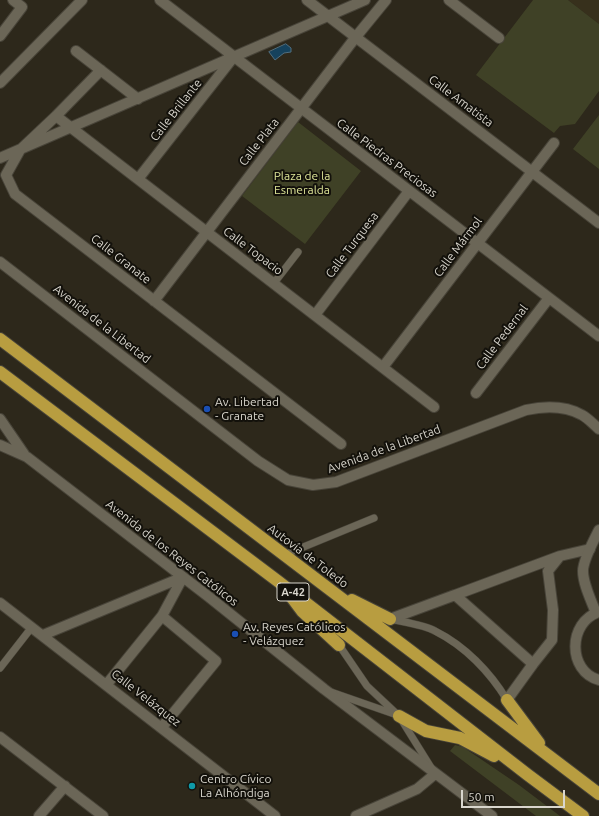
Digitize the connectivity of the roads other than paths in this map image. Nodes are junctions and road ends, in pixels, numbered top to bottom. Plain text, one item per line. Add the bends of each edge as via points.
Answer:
1 (13, 0) edge
2 (82, 0) edge
3 (160, 0) edge
4 (307, 0) edge
5 (365, 0) edge
6 (386, 0) edge
7 (450, 0) edge
8 (328, 16) junction
9 (0, 36) edge
10 (355, 38) junction
11 (499, 38) dead end
12 (76, 51) dead end
13 (234, 57) junction
14 (101, 70) junction
15 (0, 83) edge
16 (138, 99) junction
17 (302, 108) junction
18 (56, 116) junction
19 (71, 128) junction
20 (554, 143) dead end
21 (20, 150) junction
22 (0, 158) edge
23 (532, 172) junction
24 (138, 179) junction
25 (409, 191) junction
26 (599, 223) edge
27 (206, 232) junction
28 (478, 244) junction
29 (298, 252) dead end
30 (0, 262) edge
31 (274, 284) junction
32 (549, 298) junction
33 (154, 301) junction
34 (315, 315) junction
35 (599, 336) edge
36 (0, 339) edge
37 (383, 367) junction
38 (0, 372) edge
39 (476, 393) dead end
40 (434, 407) dead end
41 (0, 419) edge
42 (599, 429) edge
43 (341, 444) dead end
44 (0, 445) edge
45 (27, 457) junction
46 (374, 518) dead end
47 (599, 530) edge
48 (590, 549) junction
49 (284, 555) junction
50 (560, 556) junction
51 (183, 577) junction
52 (279, 582) junction
53 (323, 586) junction
54 (456, 595) junction
55 (0, 603) edge
56 (598, 612) edge
57 (162, 616) junction
58 (390, 619) junction
59 (32, 627) junction
60 (43, 635) junction
61 (339, 645) joint
62 (533, 664) junction
63 (0, 668) edge
64 (599, 680) edge
65 (107, 684) junction
66 (324, 689) junction
67 (508, 700) junction
68 (399, 716) junction
69 (162, 727) junction
70 (0, 737) edge
71 (547, 754) junction
72 (435, 774) junction
73 (528, 775) junction
74 (64, 786) junction
75 (599, 794) edge
76 (39, 816) edge
77 (103, 816) edge
78 (275, 816) edge
79 (356, 816) edge
80 (491, 816) edge
81 (583, 816) edge

1 - 9 street via 22,7
2 - 15 street
3 - 13 street, Calle Piedras Preciosas
4 - 8 street, Calle Amatista
5 - 8 street
6 - 10 street, Calle Plata
7 - 11 street
8 - 10 street, Calle Amatista
8 - 13 street
10 - 17 street, Calle Plata
10 - 23 street, Calle Amatista
12 - 14 street
13 - 16 street
13 - 17 street, Calle Piedras Preciosas
13 - 24 street, Calle Brillante
14 - 16 street
14 - 18 street, Calle Granate
16 - 19 street
17 - 25 street, Calle Piedras Preciosas
17 - 27 street, Calle Plata
18 - 19 street, Calle Topacio
18 - 21 street, Calle Granate
19 - 21 street
19 - 24 street, Calle Topacio
20 - 23 street, Calle Mármol
21 - 22 street
21 - 33 street, Calle Granate via 6,175 15,194
23 - 26 street, Calle Amatista
23 - 28 street, Calle Mármol
24 - 27 street, Calle Topacio
25 - 28 street, Calle Piedras Preciosas
25 - 34 street, Calle Turquesa
27 - 31 street, Calle Topacio
27 - 33 street, Calle Plata
28 - 32 street, Calle Piedras Preciosas
28 - 37 street, Calle Mármol
29 - 31 lane
30 - 42 street, Avenida de la Libertad via 258,461 288,480 313,485 336,482 526,410 545,406 560,407 582,415
31 - 34 street, Calle Topacio
32 - 35 street, Calle Piedras Preciosas
32 - 39 street, Calle Pedernal
33 - 43 street, Calle Granate
34 - 37 street, Calle Topacio
36 - 49 highway, Autovía de Toledo / A-42
37 - 40 street, Calle Topacio
38 - 52 highway, A-42
41 - 45 street, Avenida de los Reyes Católicos
44 - 45 street, Avenida de los Reyes Católicos
45 - 51 street, Avenida de los Reyes Católicos
46 - 49 lane
47 - 48 street
48 - 50 street
48 - 56 street via 583,570 588,594
49 - 53 highway, Autovía de Toledo / A-42
50 - 54 street
50 - 62 street via 548,571 553,610 552,640
51 - 57 street
51 - 60 street
51 - 66 street, Avenida de los Reyes Católicos
52 - 61 highway via 302,611
52 - 73 highway, A-42
53 - 58 highway
53 - 71 highway, Autovía de Toledo / A-42
54 - 58 street
54 - 62 street
55 - 59 street, Calle Velázquez
56 - 64 street via 586,619 580,627 574,648 583,670
57 - 65 street
57 - 69 street via 216,661
58 - 67 lane via 434,630 464,649 499,686
59 - 60 street, Calle Velázquez
59 - 63 lane
60 - 65 street, Calle Velázquez
61 - 68 lane via 367,686
62 - 67 street
65 - 69 street, Calle Velázquez
66 - 68 lane
66 - 72 street, Avenida de los Reyes Católicos
67 - 71 highway
68 - 72 lane
68 - 73 highway via 426,731 460,738
69 - 78 street, Calle Velázquez
70 - 74 street
71 - 75 highway, Autovía de Toledo / A-42
72 - 79 street via 417,789
72 - 80 street, Avenida de los Reyes Católicos
73 - 81 highway, A-42
74 - 76 street
74 - 77 street

